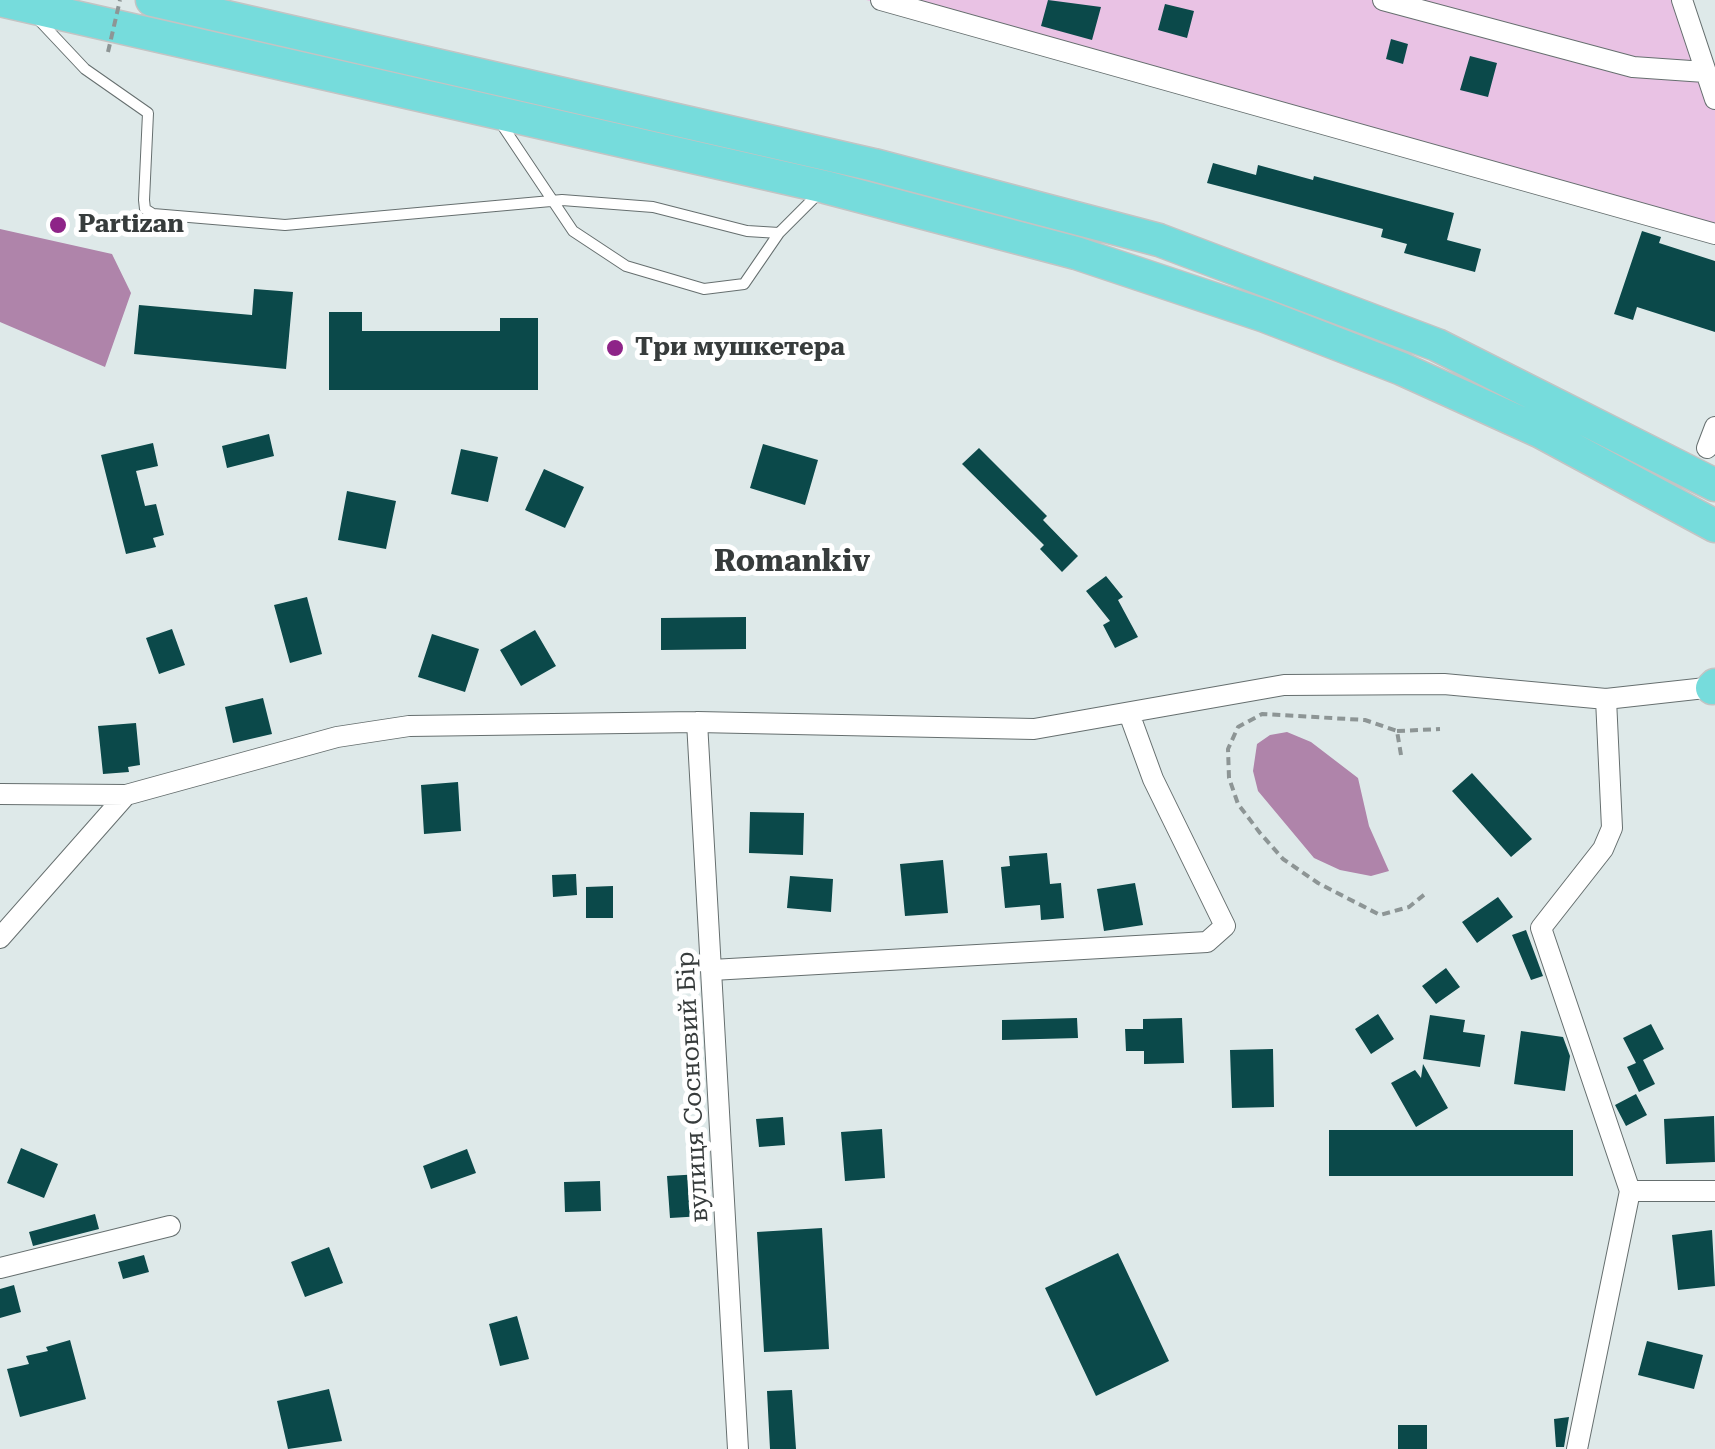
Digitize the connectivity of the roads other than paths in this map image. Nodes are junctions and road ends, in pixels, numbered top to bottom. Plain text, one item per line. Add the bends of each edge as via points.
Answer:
1 (152, 0) edge
2 (881, 0) edge
3 (1383, 0) edge
4 (1682, 0) edge
5 (14, 3) edge
6 (1705, 72) junction
7 (1715, 99) edge
8 (493, 112) junction
9 (825, 187) junction
10 (553, 201) junction
11 (779, 233) junction
12 (1715, 234) edge
13 (1715, 427) edge
14 (1707, 448) dead end
15 (1715, 485) edge
16 (1715, 526) edge
17 (1714, 687) edge
18 (1606, 698) junction
19 (1130, 716) junction
20 (698, 722) junction
21 (0, 794) edge
22 (126, 794) junction
23 (0, 938) edge
24 (712, 970) junction
25 (1715, 1191) edge
26 (1630, 1192) junction
27 (170, 1226) dead end
28 (0, 1268) edge
29 (738, 1449) edge
30 (1578, 1449) edge

1 - 15 main road via 874,165 1160,240 1437,345
2 - 12 street
3 - 6 street via 1633,67
4 - 6 street
5 - 8 main road
5 - 10 lane via 85,69 148,112 144,200 153,214 285,225
6 - 7 street
8 - 9 main road
8 - 10 lane
9 - 11 lane
9 - 16 main road via 1076,254 1265,316 1541,432
10 - 11 lane via 653,207
10 - 11 lane via 574,231 626,266 704,289 744,284
13 - 14 street
17 - 18 street
18 - 19 street via 1444,684 1284,685
18 - 26 street via 1612,828 1542,928
19 - 20 street via 1034,729
19 - 24 street via 1153,780 1225,926 1207,942
20 - 22 street via 408,726 337,737
20 - 24 street, вулиця Сосновий Бір
21 - 22 street
22 - 23 street
24 - 29 street, вулиця Сосновий Бір
25 - 26 street
26 - 30 street
27 - 28 street

